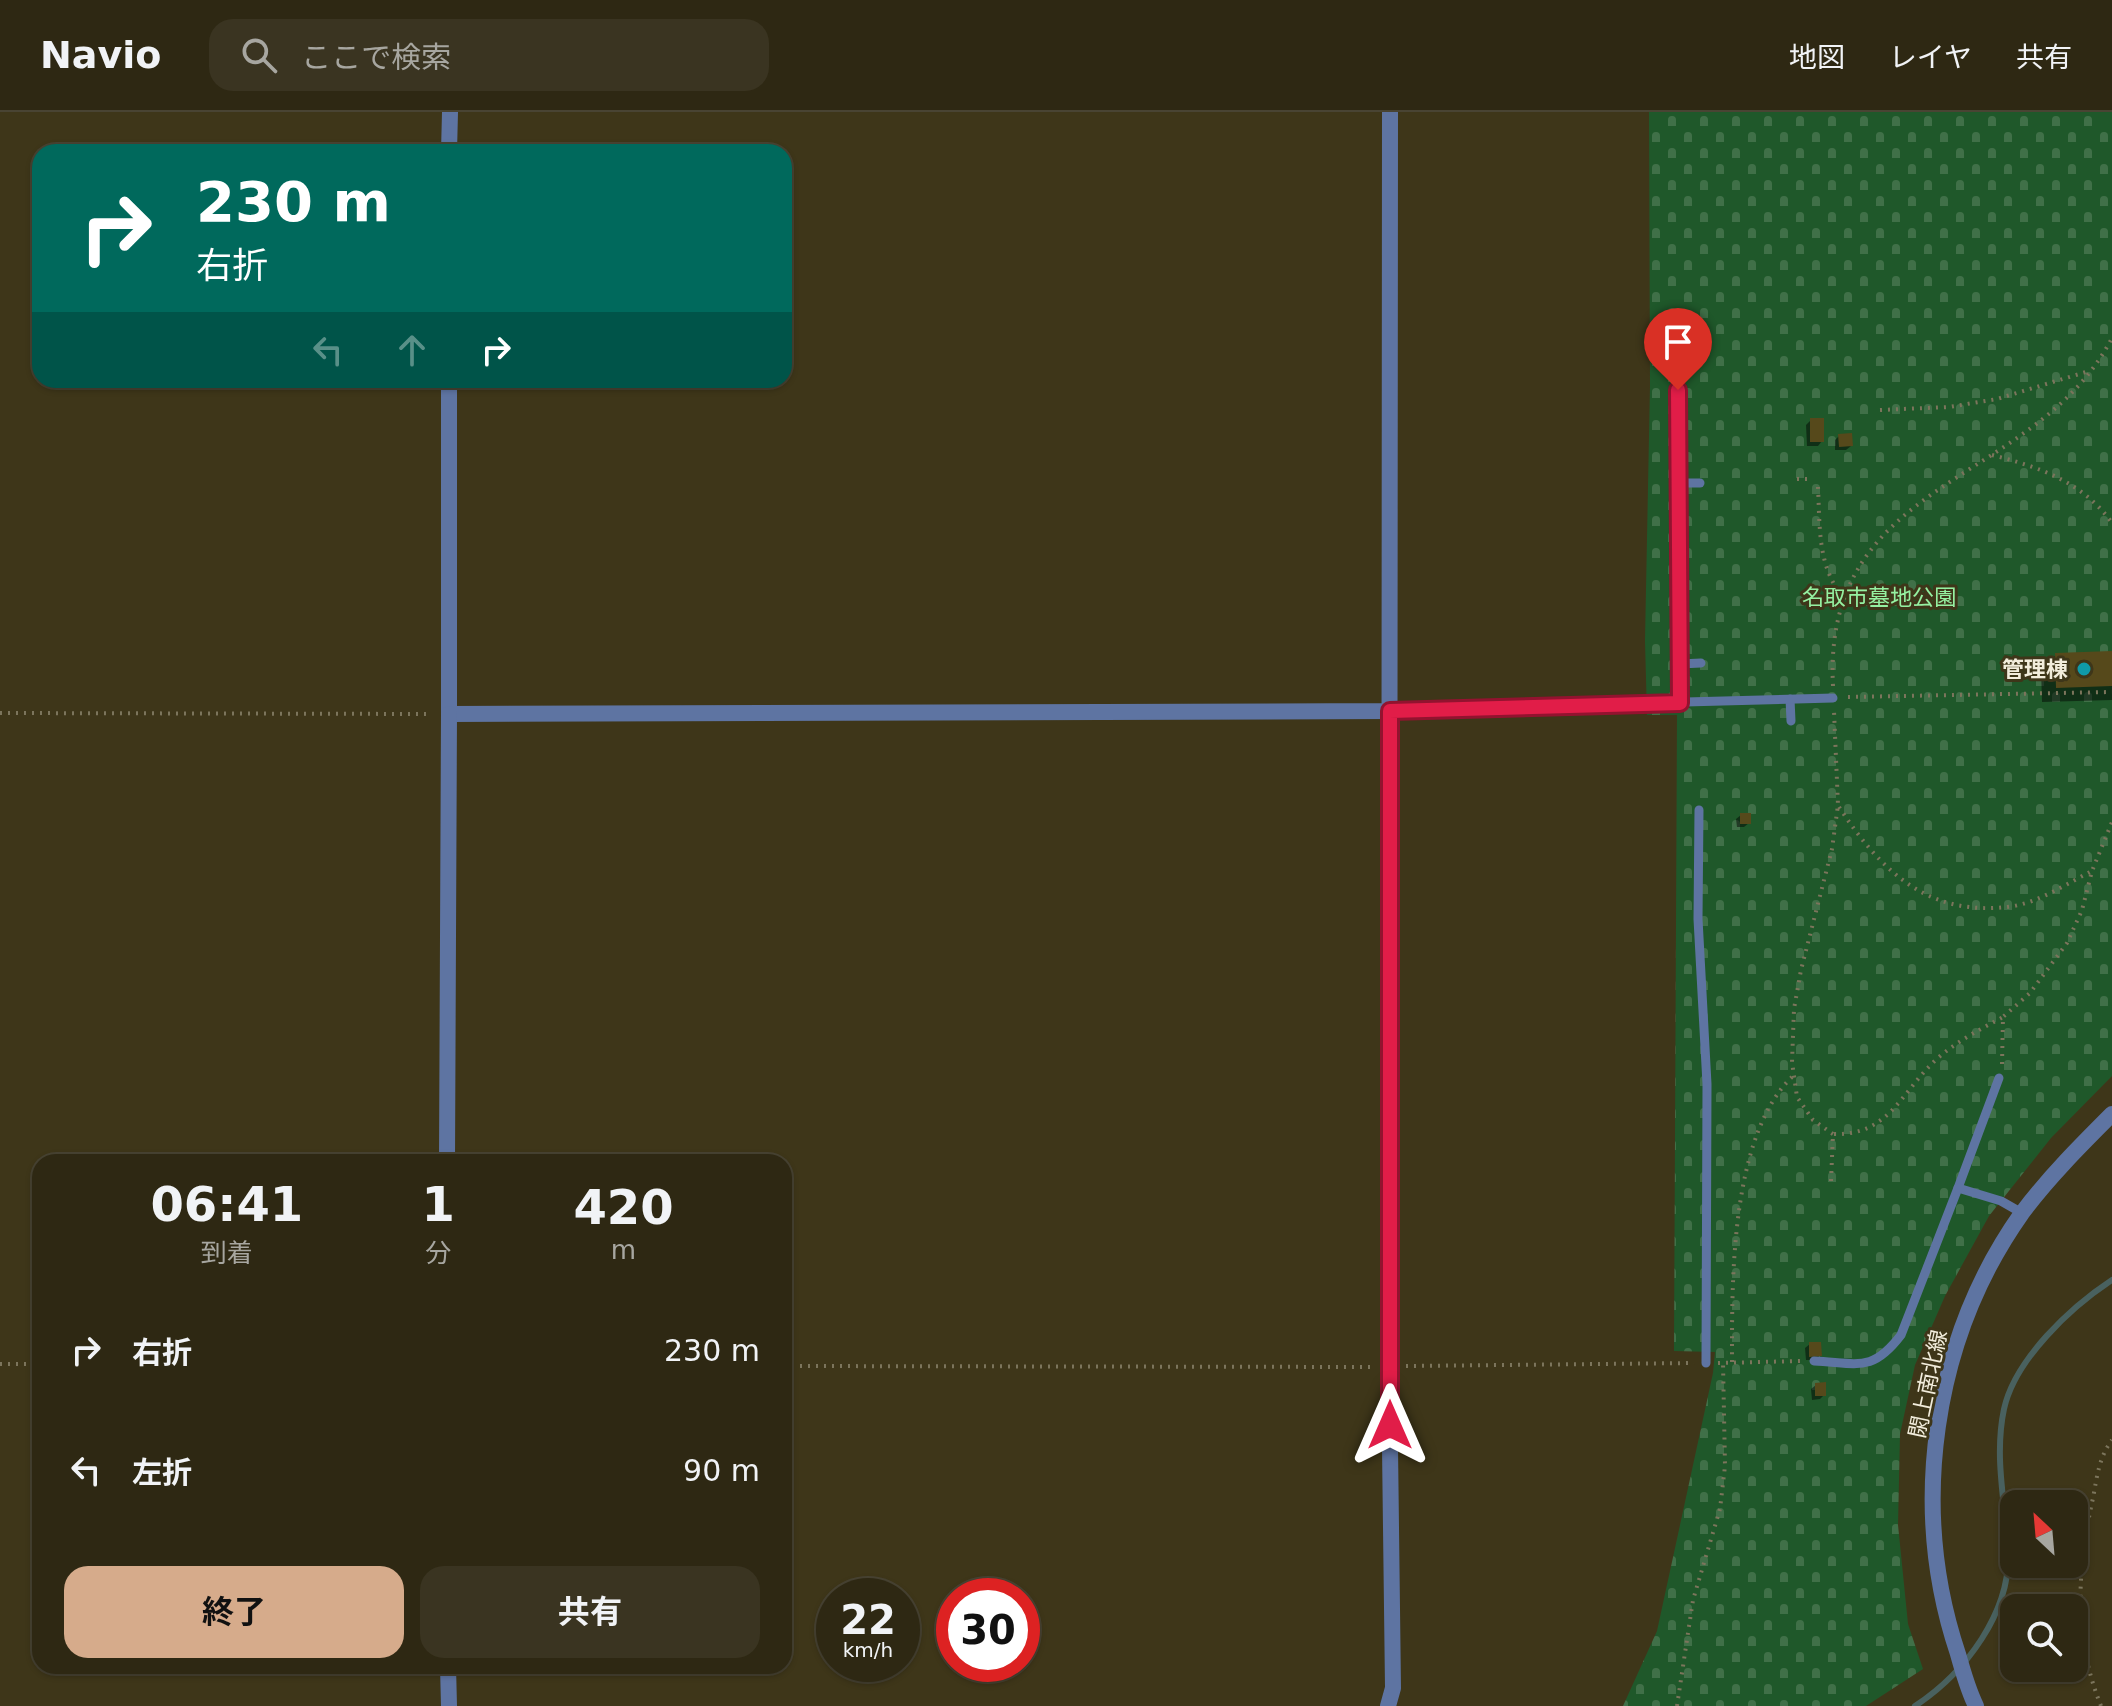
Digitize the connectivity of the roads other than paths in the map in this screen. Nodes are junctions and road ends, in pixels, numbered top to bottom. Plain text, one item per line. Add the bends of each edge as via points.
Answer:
1 (450, 112) edge
2 (1390, 112) edge
3 (449, 144) edge
4 (449, 388) edge
5 (1678, 390) dead end
6 (1679, 483) junction
7 (1700, 483) dead end
8 (1701, 663) dead end
9 (1680, 664) junction
10 (1833, 698) road end
11 (1790, 699) junction
12 (1647, 703) joint
13 (1680, 703) junction
14 (1390, 711) junction
15 (449, 714) junction
16 (1791, 721) dead end
17 (1699, 810) dead end
18 (1999, 1078) road end
19 (2112, 1114) edge
20 (447, 1154) edge
21 (1958, 1188) junction
22 (2022, 1213) junction
23 (1814, 1361) road end
24 (1706, 1363) road end
25 (448, 1674) edge
26 (1974, 1702) edge
27 (449, 1706) edge
28 (1388, 1706) edge

1 - 3 street
2 - 14 street
4 - 15 street
5 - 6 lane
6 - 7 lane
6 - 9 lane
8 - 9 lane
9 - 13 lane
10 - 11 lane
11 - 13 lane
11 - 16 lane
12 - 13 lane
12 - 14 street
14 - 15 street
14 - 28 street via 1393,1688
15 - 20 street
17 - 24 lane via 1698,919 1707,1084
18 - 21 lane
19 - 22 street, 閖上南北線
21 - 22 lane via 2005,1202
21 - 23 lane via 1901,1335 1887,1353 1871,1363
22 - 26 street, 閖上南北線 via 1972,1301 1949,1370 1934,1467 1932,1531 1939,1587
25 - 27 street

